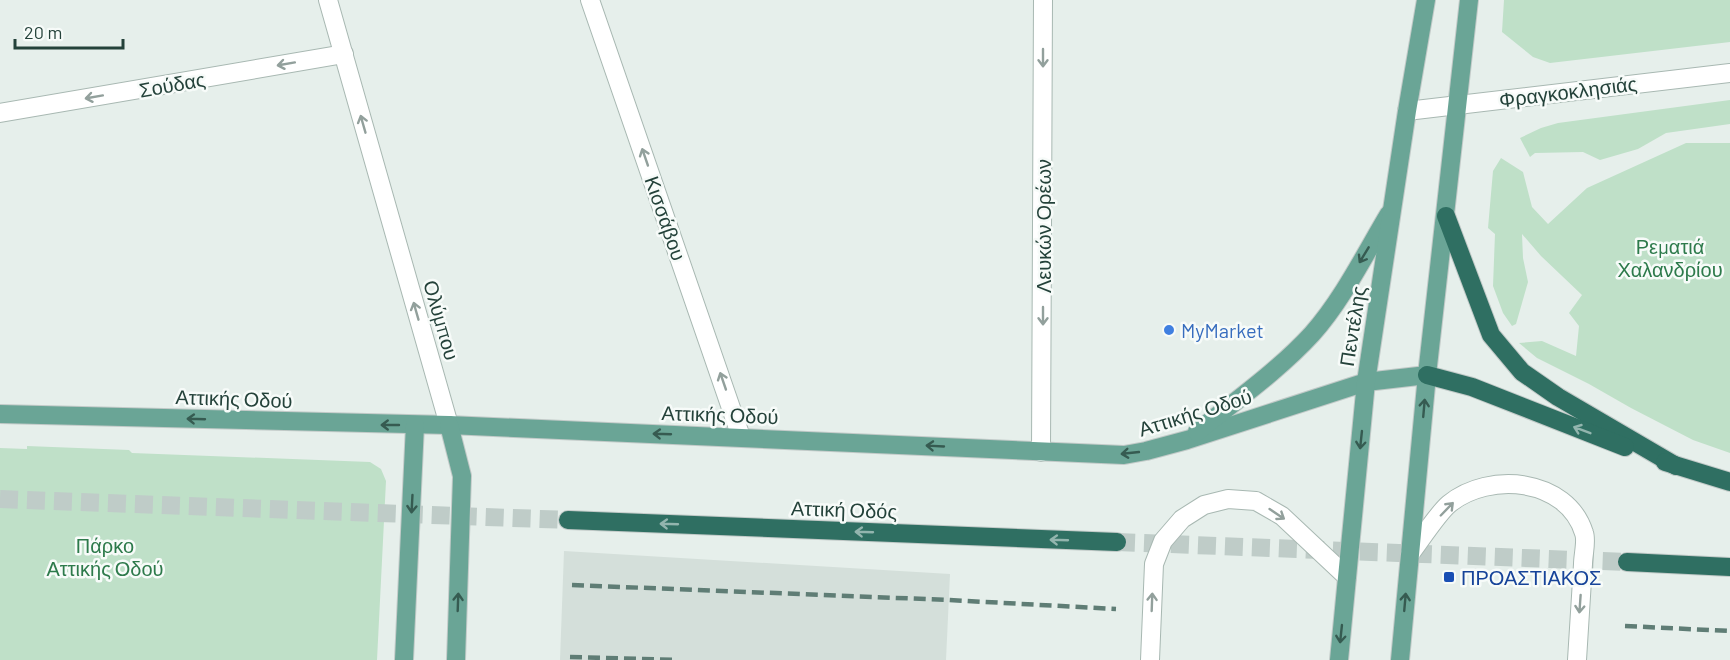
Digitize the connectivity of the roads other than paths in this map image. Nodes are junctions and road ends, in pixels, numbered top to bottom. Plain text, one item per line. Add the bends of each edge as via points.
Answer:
1 (328, 0) edge
2 (590, 0) edge
3 (1043, 0) edge
4 (1426, 0) edge
5 (1469, 0) edge
6 (344, 54) junction
7 (1730, 73) edge
8 (1458, 104) junction
9 (1407, 111) junction
10 (0, 113) edge
11 (1394, 205) junction
12 (1446, 216) junction
13 (1427, 375) junction
14 (1366, 382) junction
15 (0, 414) edge
16 (415, 425) junction
17 (449, 426) junction
18 (741, 437) junction
19 (1187, 440) junction
20 (1041, 452) junction
21 (1676, 466) junction
22 (1730, 482) edge
23 (568, 520) tunnel mouth
24 (1117, 542) tunnel mouth
25 (1410, 554) junction
26 (1627, 562) tunnel mouth
27 (1730, 567) edge
28 (1347, 577) junction
29 (404, 660) edge
30 (456, 660) edge
31 (1150, 660) edge
32 (1339, 660) edge
33 (1400, 660) edge
34 (1577, 660) edge

1 - 6 street, Ολύμπου
18 -> 2 street, Κισσάβου
3 -> 20 street, Λευκών Ορέων
4 - 9 main road, Πεντέλης
5 - 8 main road
6 -> 10 street, Σούδας
17 -> 6 street, Ολύμπου
7 - 8 street, Φραγκοκλησιάς
8 - 9 street, Φραγκοκλησιάς
8 - 12 main road
9 - 11 main road, Πεντέλης
11 - 14 main road, Πεντέλης
11 -> 19 main road via 1340,296 1312,333
12 - 13 main road
12 - 21 highway via 1491,335 1522,372 1558,398
13 - 14 main road, Αττικής Οδού
21 -> 13 highway via 1472,387
25 -> 13 main road
14 - 19 main road, Αττικής Οδού
14 -> 28 main road, Πεντέλης
16 -> 15 main road, Αττικής Οδού
16 - 17 main road, Αττικής Οδού
16 -> 29 main road
18 -> 17 main road, Αττικής Οδού
30 -> 17 main road, Ολύμπου via 462,476
20 -> 18 main road, Αττικής Οδού
19 -> 20 main road, Αττικής Οδού via 1124,454
21 - 22 highway
24 -> 23 highway, Αττική Οδός
33 -> 25 main road
25 -> 34 street via 1449,504 1481,486 1513,483 1554,496 1574,513 1585,534
26 - 27 highway
31 -> 28 street via 1154,564 1162,541 1182,519 1204,505 1228,499 1256,501 1282,516
28 -> 32 main road, Πεντέλης

